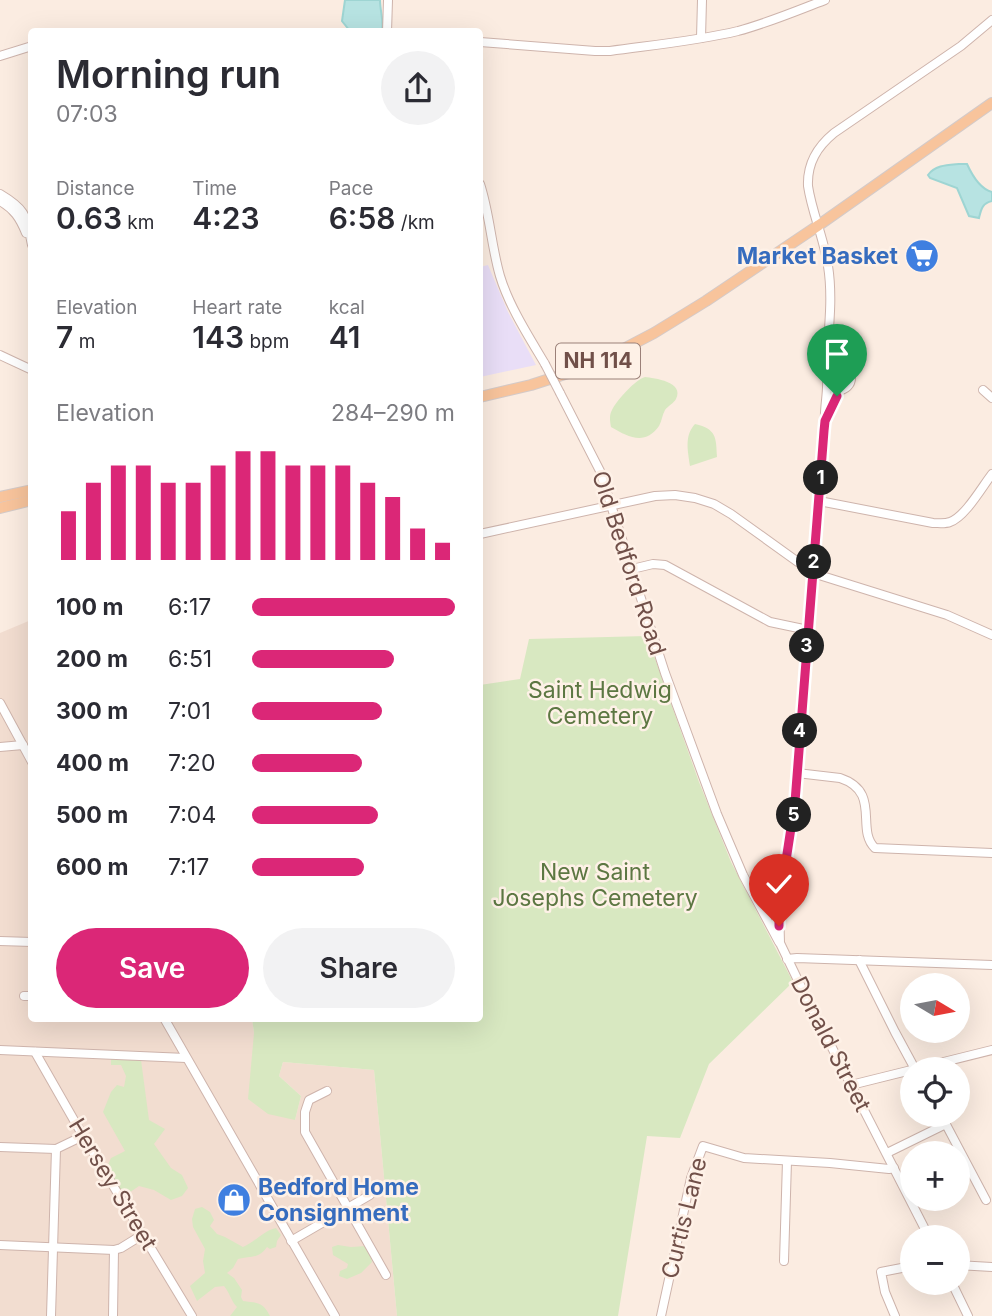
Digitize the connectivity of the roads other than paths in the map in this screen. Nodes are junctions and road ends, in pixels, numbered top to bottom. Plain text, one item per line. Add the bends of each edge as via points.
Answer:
1 (387, 0) edge
2 (702, 0) edge
3 (825, 0) edge
4 (814, 2) edge
5 (992, 20) edge
6 (387, 28) edge
7 (701, 38) junction
8 (483, 42) edge
9 (28, 47) edge
10 (0, 56) edge
11 (992, 103) edge
12 (0, 194) edge
13 (483, 195) edge
14 (0, 201) edge
15 (818, 225) junction
16 (28, 228) edge
17 (28, 238) edge
18 (829, 331) junction
19 (0, 355) edge
20 (28, 368) edge
21 (847, 369) junction
22 (827, 377) junction
23 (841, 390) junction
24 (983, 390) dead end
25 (483, 396) edge
26 (992, 398) edge
27 (825, 421) junction
28 (992, 474) edge
29 (28, 491) edge
30 (0, 497) edge
31 (28, 501) edge
32 (819, 501) junction
33 (612, 505) junction
34 (0, 509) edge
35 (483, 533) edge
36 (632, 569) junction
37 (813, 572) junction
38 (808, 630) junction
39 (992, 635) edge
40 (0, 704) edge
41 (23, 746) junction
42 (0, 747) edge
43 (28, 756) edge
44 (797, 773) junction
45 (992, 853) edge
46 (779, 906) junction
47 (765, 916) junction
48 (0, 941) edge
49 (28, 942) edge
50 (780, 943) junction
51 (787, 959) junction
52 (859, 960) junction
53 (992, 965) edge
54 (166, 1022) edge
55 (992, 1049) edge
56 (0, 1050) edge
57 (35, 1052) junction
58 (909, 1057) edge
59 (961, 1057) edge
60 (186, 1058) junction
61 (900, 1073) edge
62 (851, 1084) junction
63 (327, 1091) dead end
64 (940, 1127) edge
65 (948, 1127) edge
66 (83, 1136) junction
67 (0, 1147) edge
68 (56, 1149) junction
69 (887, 1153) junction
70 (787, 1161) junction
71 (894, 1168) junction
72 (370, 1195) dead end
73 (986, 1200) dead end
74 (348, 1208) junction
75 (923, 1225) edge
76 (142, 1235) junction
77 (291, 1241) junction
78 (0, 1245) edge
79 (53, 1248) junction
80 (114, 1250) junction
81 (784, 1261) dead end
82 (970, 1266) edge
83 (992, 1267) edge
84 (900, 1268) edge
85 (386, 1275) dead end
86 (958, 1295) edge
87 (51, 1316) edge
88 (113, 1316) edge
89 (192, 1316) edge
90 (335, 1316) edge
91 (661, 1316) edge
92 (895, 1316) edge
93 (968, 1316) edge

1 - 6 street
2 - 7 street
3 - 4 street
4 - 7 street via 765,23
5 - 15 street, Donald Street via 825,140 811,160 807,176
7 - 8 street via 610,51
9 - 10 street
11 - 15 main road, NH 114
12 - 16 street via 23,211
13 - 33 street, Old Bedford Road, bridge via 502,281 594,458
14 - 17 street via 17,215
15 - 18 street, Donald Street via 829,273
15 - 25 main road, NH 114 via 636,343 568,373
18 - 21 street, Donald Street
18 - 22 street, Donald Street
19 - 20 street
21 - 22 street via 836,367
21 - 23 street, Donald Street via 851,380
22 - 23 street via 833,389
22 - 27 street, Donald Street
23 - 27 street, Donald Street
24 - 26 street
27 - 32 street, Donald Street
28 - 32 street via 960,515 947,523
29 - 30 main road
31 - 34 main road
32 - 37 street, Donald Street
33 - 35 street
33 - 36 street, Old Bedford Road
33 - 37 street via 675,495 714,504
36 - 38 street via 665,565 770,622
36 - 47 street, Old Bedford Road via 699,770
37 - 38 street, Donald Street
37 - 39 street via 947,615
38 - 44 street, Donald Street
40 - 41 street
41 - 42 street
41 - 43 street
44 - 45 street via 839,778 856,787 865,804 869,843 875,849
44 - 46 street, Donald Street
46 - 47 street
46 - 50 street, Donald Street
47 - 50 street, Old Bedford Road
48 - 49 street
50 - 51 street, Donald Street
51 - 52 street
51 - 62 street, Donald Street
52 - 53 street
52 - 58 street
54 - 60 street
55 - 59 street
56 - 57 street
57 - 60 street
57 - 66 street, Hersey Street
60 - 77 street
61 - 62 street
62 - 69 street, Donald Street
63 - 74 street via 310,1100 305,1132
64 - 69 street
65 - 73 street
66 - 68 street
66 - 76 street, Hersey Street
67 - 68 street
68 - 79 street
69 - 71 street, Donald Street
70 - 71 street, Curtis Lane
70 - 81 street
70 - 91 street, Curtis Lane via 744,1158 702,1146
71 - 75 street, Donald Street
72 - 74 street
74 - 77 street
74 - 85 street
76 - 80 street
76 - 89 street, Hersey Street
77 - 90 street
78 - 79 street
79 - 80 street
79 - 87 street
80 - 88 street
82 - 83 street
84 - 92 street via 881,1272
86 - 93 street

